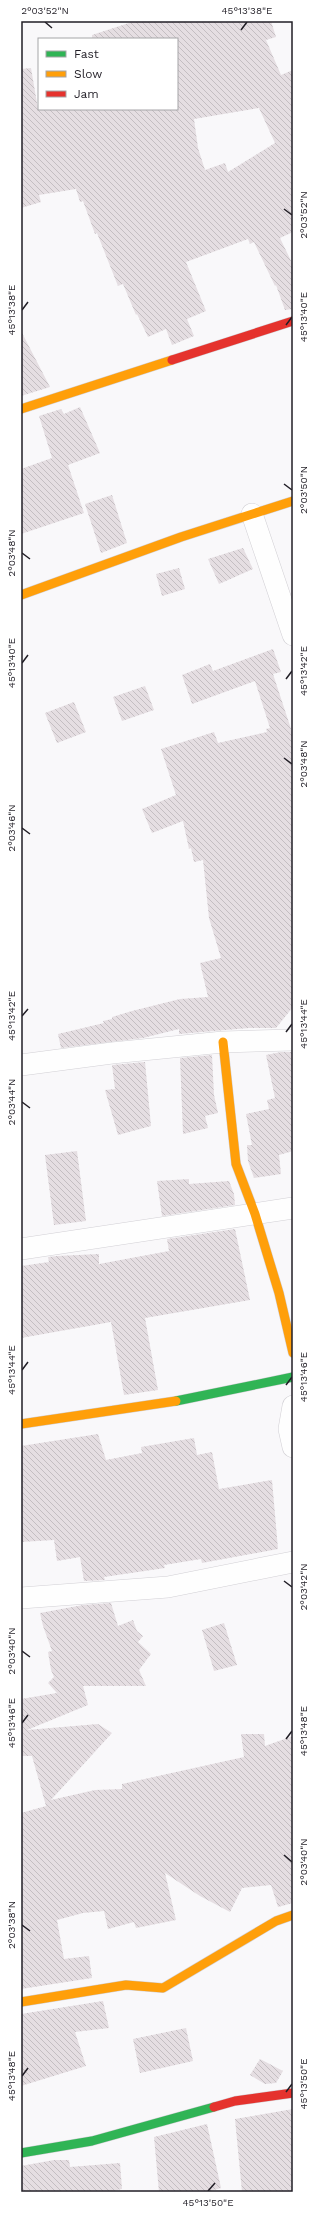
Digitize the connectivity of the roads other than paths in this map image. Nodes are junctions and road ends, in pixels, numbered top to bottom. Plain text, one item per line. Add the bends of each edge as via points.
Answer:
1 (293, 321) edge
2 (21, 409) edge
3 (293, 501) edge
4 (252, 514) junction
5 (21, 595) edge
6 (293, 635) edge
7 (293, 1040) edge
8 (223, 1042) junction
9 (21, 1065) edge
10 (293, 1208) edge
11 (255, 1214) junction
12 (21, 1249) edge
13 (293, 1353) edge
14 (293, 1377) edge
15 (293, 1406) edge
16 (21, 1424) edge
17 (293, 1447) edge
18 (293, 1562) edge
19 (21, 1598) edge
20 (293, 1915) edge
21 (21, 2002) edge
22 (293, 2093) edge
23 (21, 2153) edge

1 - 2 street
3 - 4 street
4 - 5 street
4 - 6 street
7 - 8 street
8 - 9 street
8 - 11 street via 236,1164
10 - 11 street
11 - 12 street
11 - 13 street via 279,1293
14 - 16 street via 189,1399
15 - 17 street via 289,1429
18 - 19 street via 168,1587
20 - 21 street via 276,1922 163,1988 126,1985
22 - 23 street via 234,2101 92,2141

